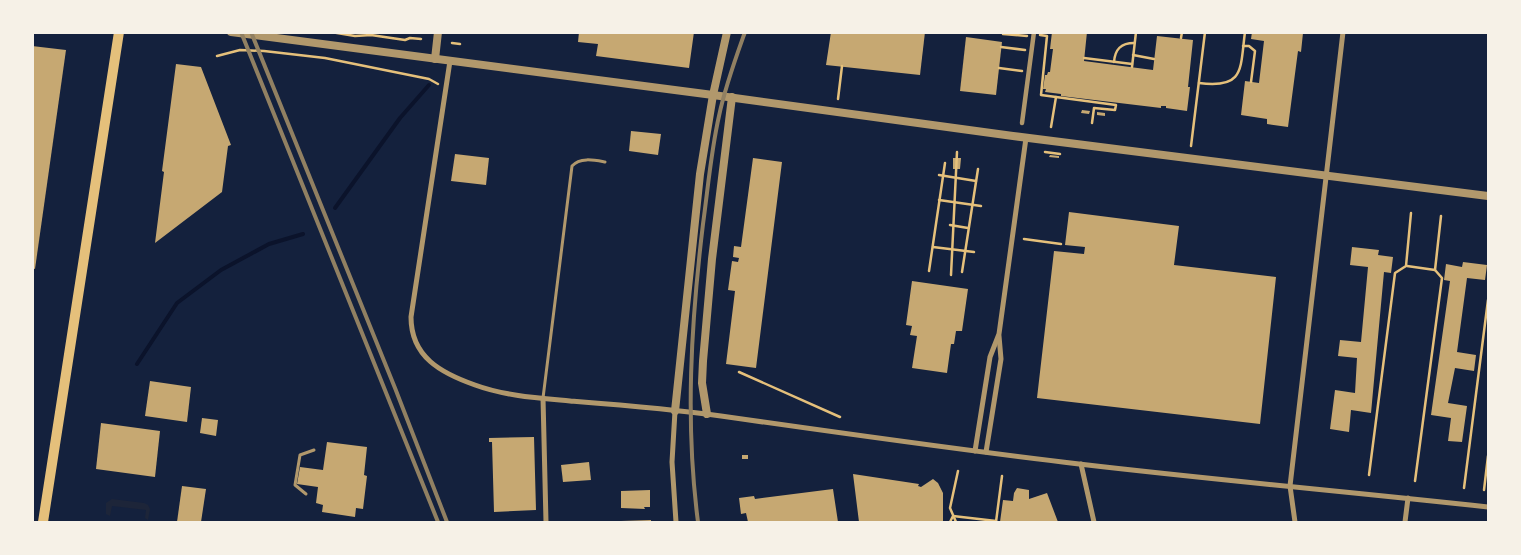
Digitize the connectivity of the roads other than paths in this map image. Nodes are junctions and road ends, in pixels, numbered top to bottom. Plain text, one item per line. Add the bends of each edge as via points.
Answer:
1 (119, 32) edge
2 (231, 32) edge
3 (438, 32) edge
4 (727, 32) edge
5 (1342, 32) edge
6 (1033, 35) edge
7 (434, 59) junction
8 (450, 62) junction
9 (713, 95) junction
10 (732, 97) junction
11 (1022, 124) dead end
12 (1026, 138) junction
13 (605, 162) dead end
14 (1326, 175) junction
15 (1488, 196) edge
16 (999, 334) junction
17 (543, 398) junction
18 (675, 411) junction
19 (707, 414) junction
20 (314, 450) dead end
21 (975, 451) junction
22 (986, 452) junction
23 (1081, 464) junction
24 (1290, 486) junction
25 (306, 494) dead end
26 (1408, 498) junction
27 (1488, 507) edge
28 (43, 522) edge
29 (546, 522) edge
30 (676, 522) edge
31 (1094, 522) edge
32 (1295, 522) edge
33 (1405, 522) edge

1 - 28 main road
2 - 7 street
3 - 7 street
4 - 9 street
5 - 14 street
6 - 11 street
7 - 8 street
8 - 9 street
8 - 17 street via 411,331 421,352 455,377 506,393
9 - 10 street
9 - 18 street via 700,174
10 - 12 street
10 - 19 street via 703,361 702,383
12 - 14 street
12 - 16 street
13 - 17 lane via 590,160 576,162 572,166
14 - 15 street
14 - 24 street
16 - 21 street via 990,356
16 - 22 street via 1001,359
17 - 18 street
17 - 29 street
18 - 19 street
18 - 30 street via 672,462
19 - 21 street
20 - 25 lane via 300,456 295,485
21 - 22 street
22 - 23 street
23 - 24 street
23 - 31 street
24 - 26 street
24 - 32 street
26 - 27 street
26 - 33 street

